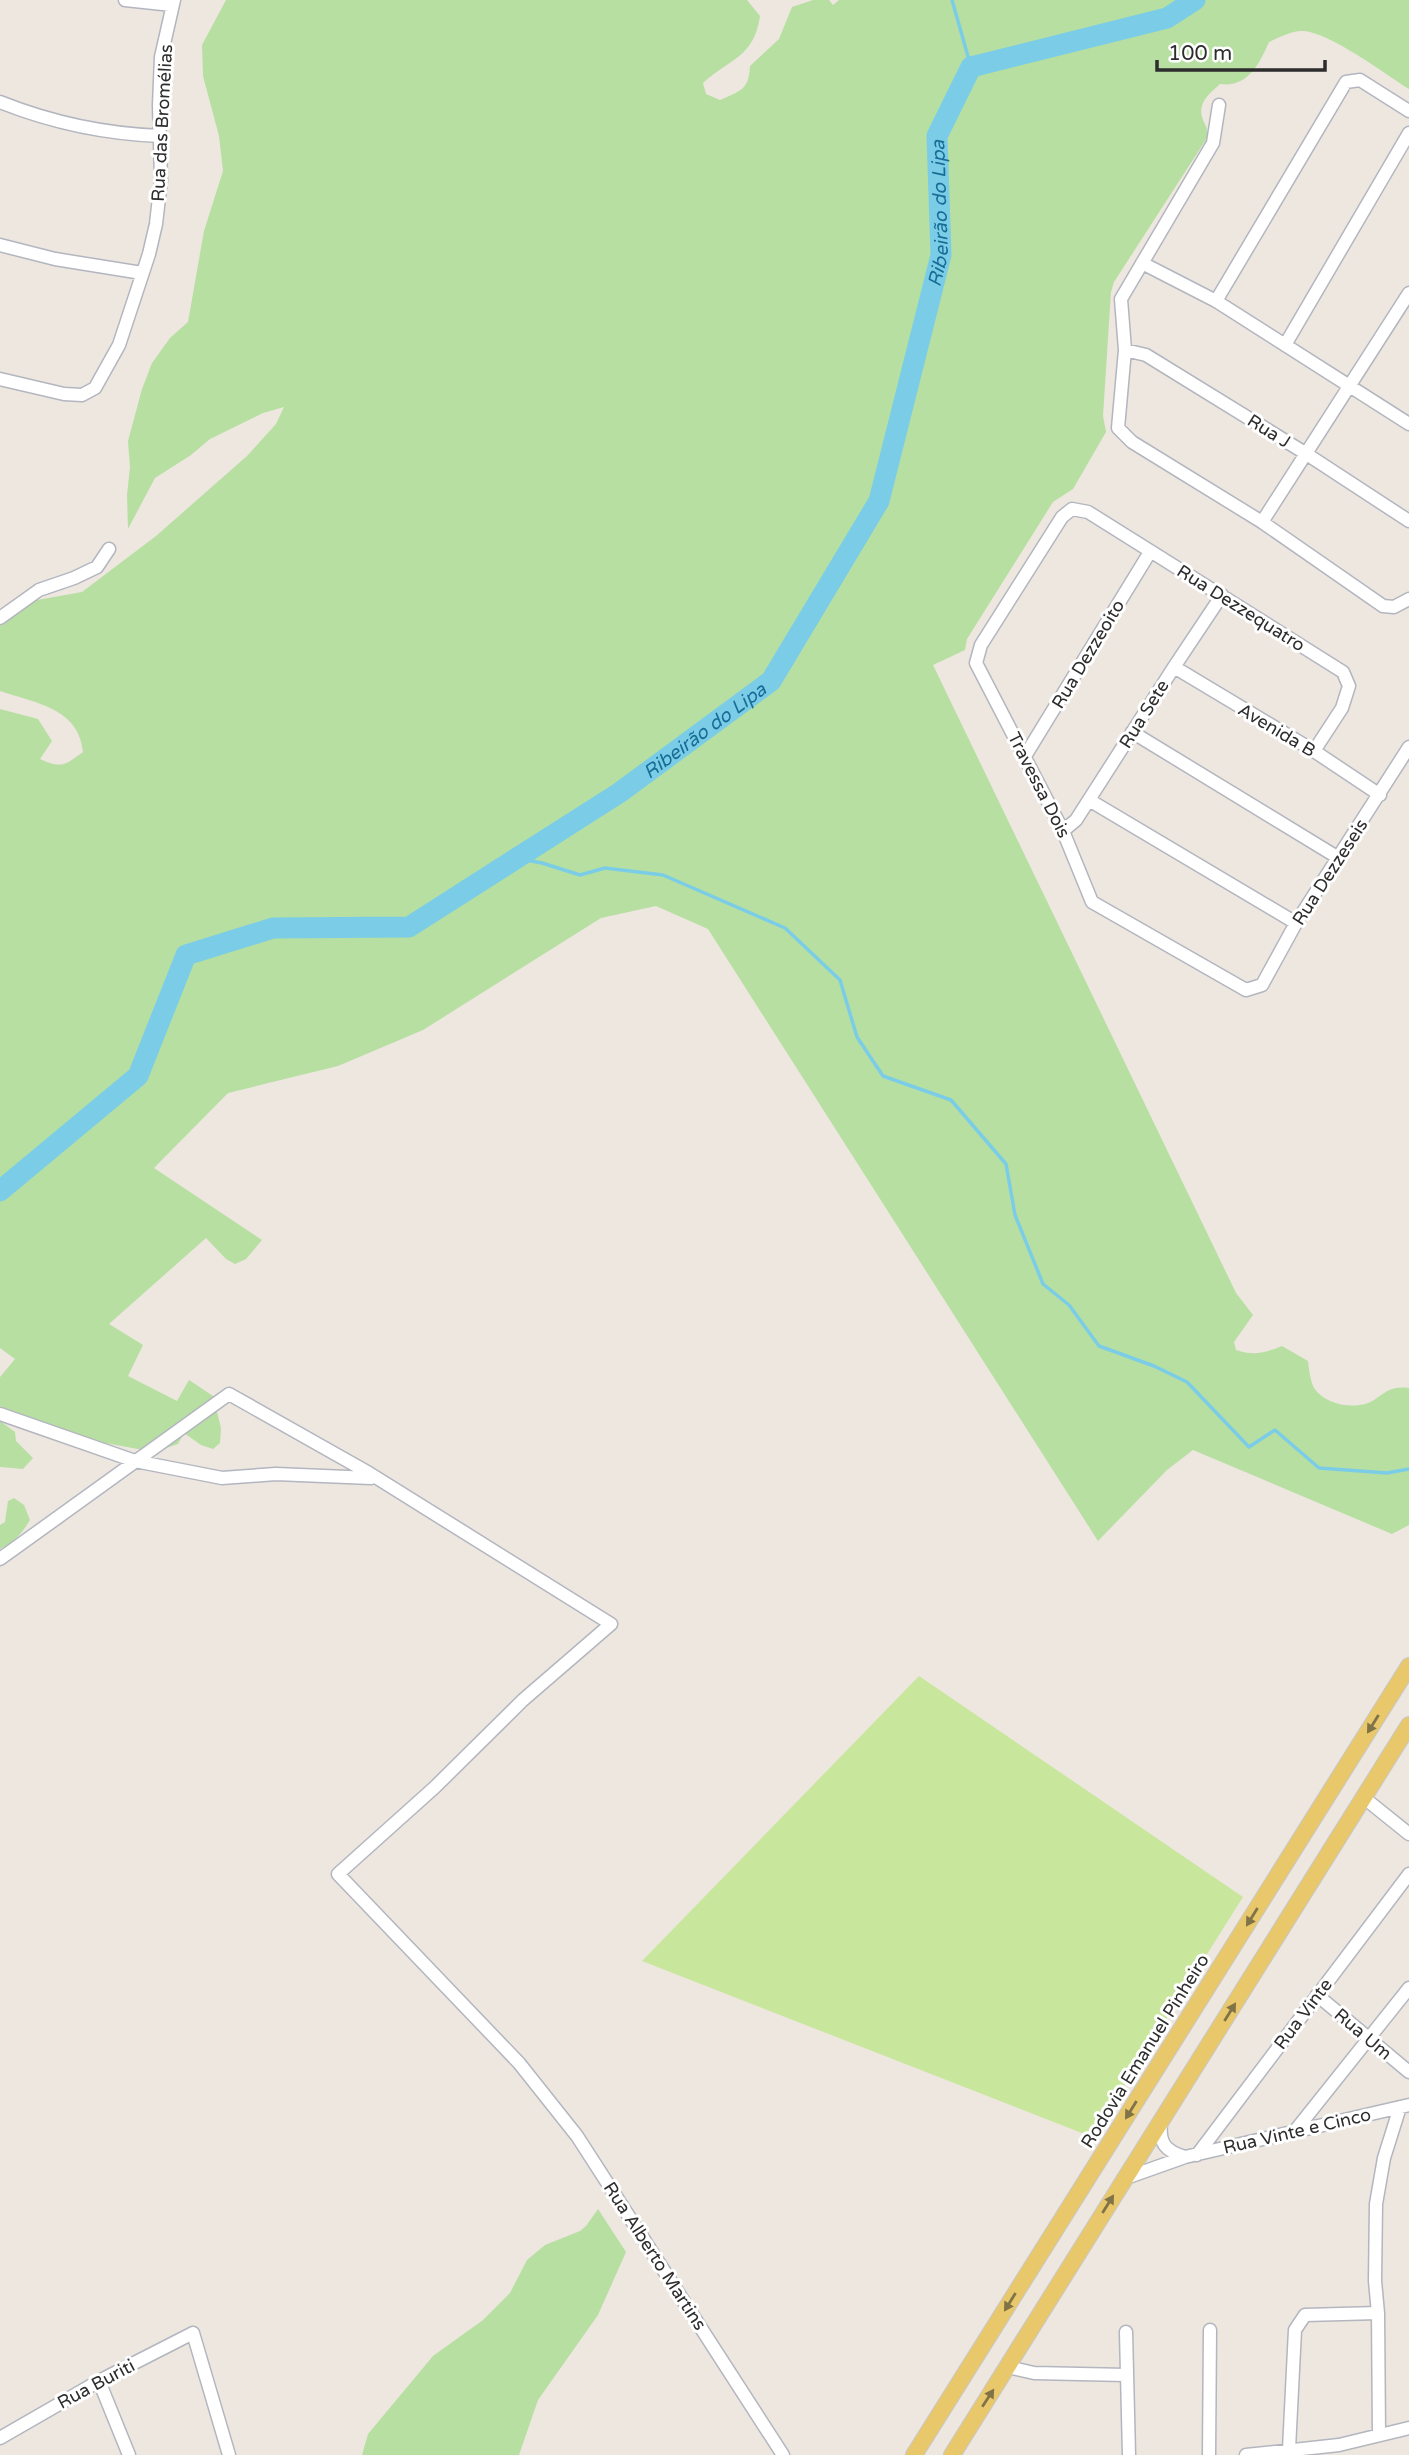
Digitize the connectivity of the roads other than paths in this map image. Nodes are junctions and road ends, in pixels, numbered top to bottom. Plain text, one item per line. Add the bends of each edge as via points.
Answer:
1 (125, 0) edge
2 (173, 3) edge
3 (0, 102) edge
4 (1219, 105) dead end
5 (1409, 111) edge
6 (1409, 133) edge
7 (160, 136) junction
8 (0, 244) edge
9 (1142, 263) junction
10 (142, 273) junction
11 (1409, 293) edge
12 (1216, 301) junction
13 (1285, 345) junction
14 (1125, 350) junction
15 (0, 379) edge
16 (1350, 388) junction
17 (1409, 424) edge
18 (1305, 453) junction
19 (1062, 517) joint
20 (1409, 521) edge
21 (1262, 522) junction
22 (110, 549) dead end
23 (1150, 552) junction
24 (1222, 596) junction
25 (1409, 599) edge
26 (0, 618) edge
27 (1174, 667) junction
28 (1132, 732) junction
29 (1409, 747) edge
30 (1314, 751) junction
31 (1025, 756) junction
32 (1380, 795) junction
33 (1089, 800) junction
34 (1063, 831) junction
35 (1337, 857) junction
36 (1296, 923) junction
37 (1246, 990) joint
38 (0, 1414) edge
39 (135, 1461) junction
40 (380, 1480) junction
41 (0, 1559) edge
42 (1409, 1666) edge
43 (1409, 1725) edge
44 (1363, 1797) junction
45 (1409, 1833) edge
46 (1409, 1874) edge
47 (1409, 1988) edge
48 (1317, 1996) junction
49 (1367, 2038) junction
50 (1409, 2072) edge
51 (1404, 2106) edge
52 (1161, 2123) junction
53 (1295, 2131) junction
54 (1191, 2156) junction
55 (1123, 2179) junction
56 (1378, 2314) junction
57 (1210, 2330) dead end
58 (1126, 2332) dead end
59 (1008, 2367) junction
60 (1126, 2375) junction
61 (99, 2381) junction
62 (1409, 2428) edge
63 (1379, 2434) junction
64 (0, 2438) edge
65 (1289, 2449) junction
66 (129, 2455) edge
67 (229, 2455) edge
68 (783, 2455) edge
69 (914, 2455) edge
70 (952, 2455) edge
71 (1129, 2455) edge
72 (1209, 2455) edge
73 (1246, 2455) edge

1 - 2 street
2 - 7 street, Rua das Bromélias via 161,57
3 - 7 street via 128,135
4 - 9 street via 1213,143
5 - 12 street via 1360,80 1346,82
6 - 13 street
7 - 10 street, Rua das Bromélias via 156,224
8 - 10 street via 55,259
9 - 12 street
9 - 14 street via 1121,299
10 - 15 street, Rua das Bromélias via 118,345 95,388 82,395 64,394
11 - 16 street
12 - 13 street
13 - 16 street
14 - 18 street, Rua J via 1146,355
14 - 21 street via 1118,428 1132,442
16 - 17 street
16 - 18 street
18 - 20 street, Rua J
18 - 21 street
19 - 23 street, Rua Dezzequatro via 1072,509 1088,512
19 - 31 street, Travessa Dois via 981,645 976,663
21 - 25 street via 1383,606 1394,607
22 - 26 street via 97,567 39,590
23 - 24 street, Rua Dezzequatro
23 - 31 street, Rua Dezzeoito
24 - 27 street, Rua Sete
24 - 30 street, Rua Dezzequatro via 1343,672 1349,686 1342,708
27 - 28 street, Rua Sete
27 - 30 street, Avenida B
28 - 33 street, Rua Sete
28 - 35 street
29 - 32 street, Rua Dezzeseis
30 - 32 street, Avenida B
31 - 34 street, Travessa Dois
32 - 35 street, Rua Dezzeseis
33 - 34 street, Rua Sete
33 - 36 street
34 - 37 street, Travessa Dois via 1092,902
35 - 36 street, Rua Dezzeseis
36 - 37 street, Rua Dezzeseis via 1262,985
38 - 39 street
39 - 40 street via 222,1478 322,1474
39 - 40 street via 229,1394
39 - 41 street
40 - 68 street, Rua Alberto Martins via 611,1624 338,1874 519,2063 580,2140
42 -> 69 main road, Rodovia Emanuel Pinheiro
43 - 44 main road
44 - 45 street
52 -> 44 main road
46 - 48 street, Rua Vinte
47 - 49 street
48 - 49 street, Rua Um
48 - 54 street, Rua Vinte
49 - 50 street, Rua Um
49 - 53 street
51 - 53 street, Rua Vinte e Cinco
51 - 56 street via 1384,2158 1376,2204
52 - 54 street via 1159,2138 1164,2147
52 - 55 main road
53 - 54 street, Rua Vinte e Cinco
54 - 55 street, Rua Vinte e Cinco
59 -> 55 main road
56 - 63 street
56 - 65 street via 1305,2315 1295,2330
57 - 72 street
58 - 60 street
59 - 60 street via 1034,2373
70 -> 59 main road
60 - 71 street
61 - 64 street, Rua Buriti
61 - 66 street
61 - 67 street, Rua Buriti via 193,2333
62 - 63 street
63 - 65 street via 1339,2445
65 - 73 street

